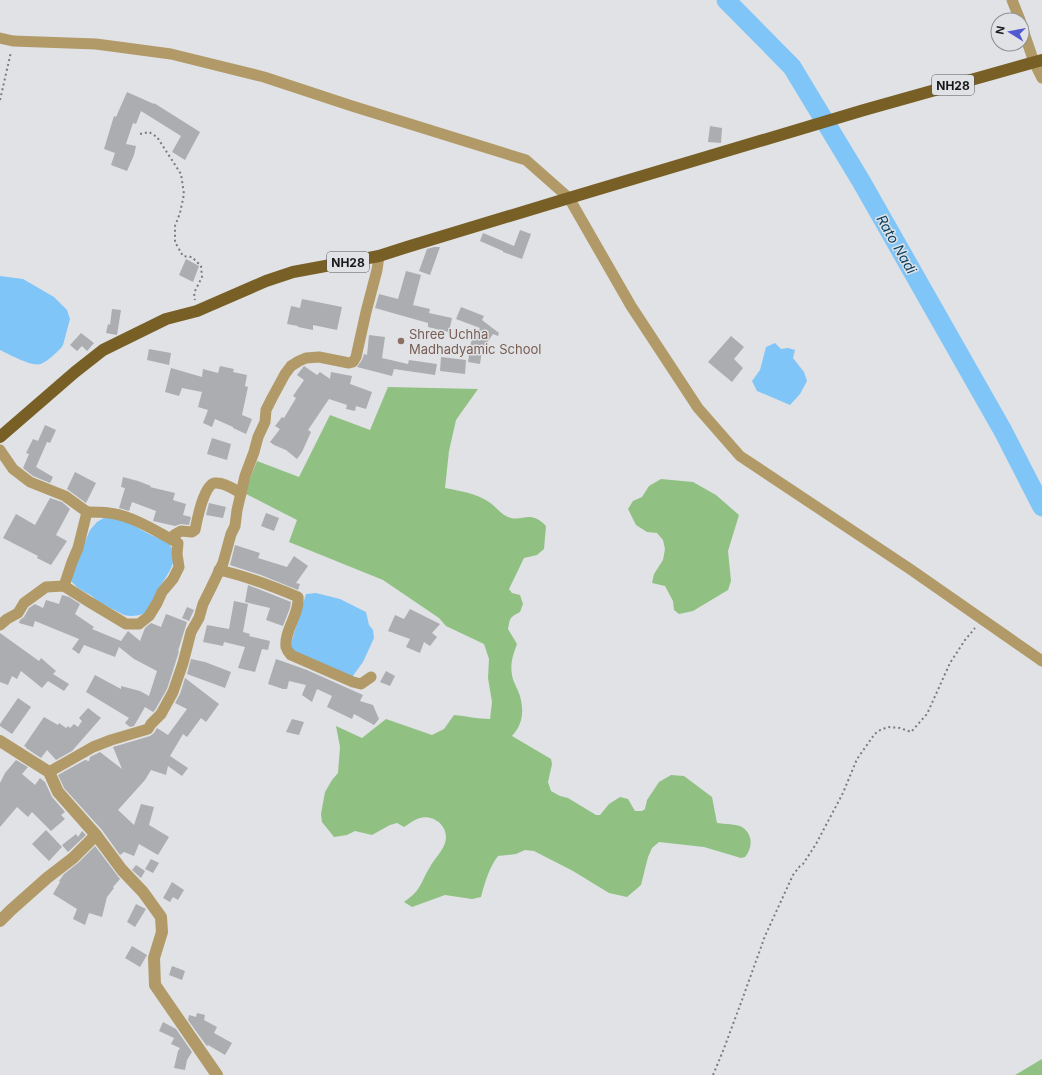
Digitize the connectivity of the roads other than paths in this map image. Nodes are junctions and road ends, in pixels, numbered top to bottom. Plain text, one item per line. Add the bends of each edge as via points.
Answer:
1 (1012, 0) edge
2 (1017, 12) edge
3 (0, 38) edge
4 (1030, 44) edge
5 (1038, 61) edge
6 (1042, 78) edge
7 (569, 198) junction
8 (379, 256) junction
9 (0, 437) edge
10 (0, 450) edge
11 (241, 493) junction
12 (87, 512) junction
13 (172, 540) junction
14 (219, 570) junction
15 (64, 586) junction
16 (0, 624) edge
17 (1042, 661) edge
18 (371, 677) dead end
19 (0, 741) edge
20 (49, 772) junction
21 (96, 835) junction
22 (0, 921) edge
23 (218, 1075) edge

1 - 2 street
3 - 7 street via 13,41 96,44 171,54 264,77 526,160
4 - 5 street
5 - 6 street
5 - 7 main road, NH28
7 - 8 main road, NH28
7 - 17 street via 631,306 698,408 740,456
8 - 9 main road, NH28 via 293,272 266,281 197,312 166,319 103,350
8 - 11 street via 356,357 349,363 319,357 306,358 291,366 266,410 265,422
10 - 12 street via 13,469 30,482 65,496
11 - 13 street via 223,484 210,485 205,493 194,530 181,530
11 - 14 street via 235,526
12 - 13 street via 126,517
12 - 15 street via 78,548
13 - 15 street via 178,543 179,567 149,616 139,624 126,624
14 - 18 street via 298,597 286,646 291,655 360,684
14 - 20 street via 191,632 173,692 161,714 148,729 93,747
15 - 16 street via 46,587 24,603 18,614
19 - 20 street
20 - 21 street via 58,792
21 - 22 street
21 - 23 street via 161,917 162,932 154,958 155,985

